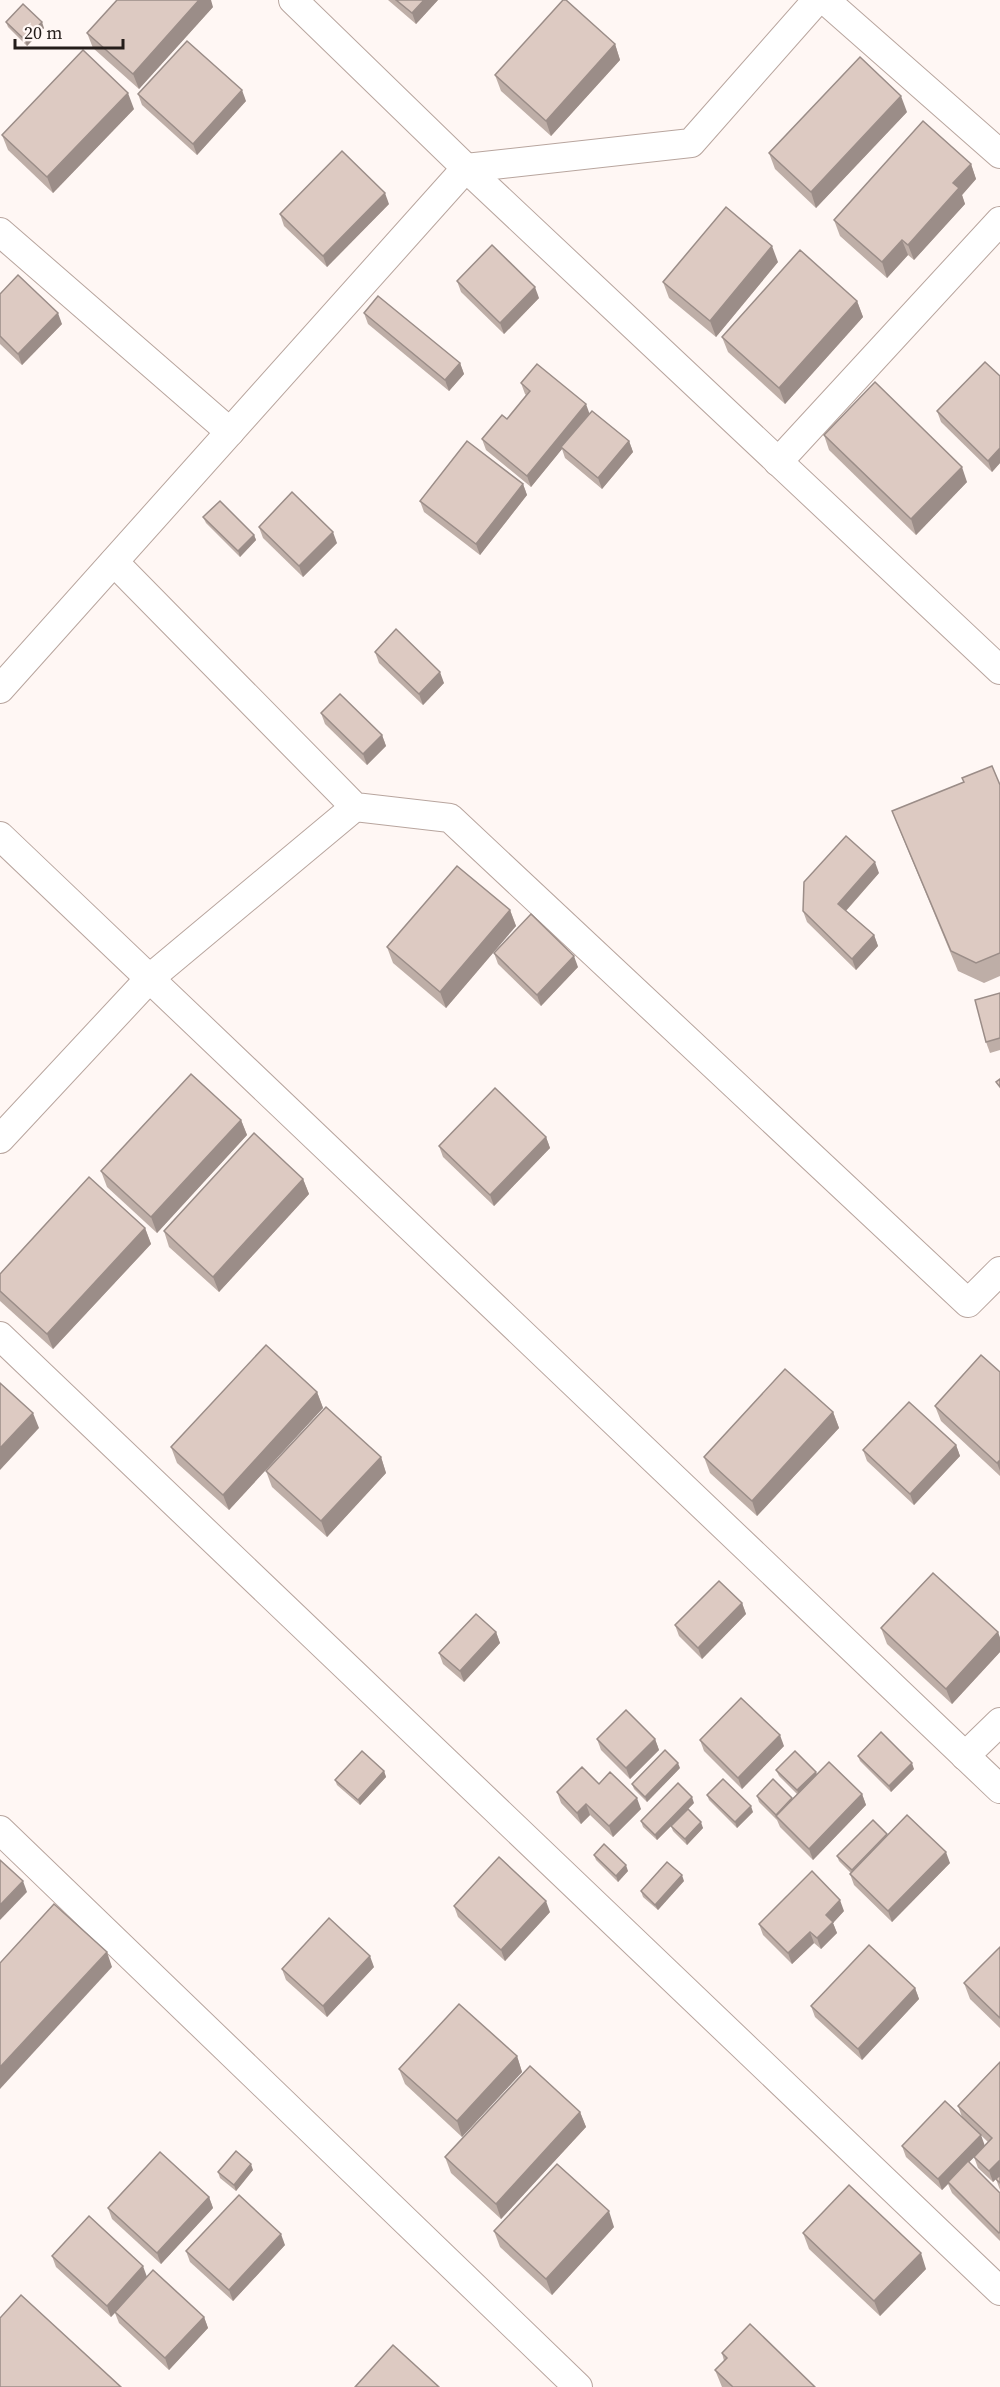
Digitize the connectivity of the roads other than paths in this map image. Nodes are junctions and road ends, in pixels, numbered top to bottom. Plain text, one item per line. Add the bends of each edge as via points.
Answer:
1 (293, 0) edge
2 (817, 0) edge
3 (825, 0) edge
4 (1000, 154) edge
5 (465, 168) junction
6 (1000, 221) edge
7 (0, 232) edge
8 (230, 432) junction
9 (778, 462) junction
10 (114, 562) junction
11 (1000, 670) edge
12 (0, 689) edge
13 (355, 807) junction
14 (0, 836) edge
15 (150, 978) junction
16 (0, 1139) edge
17 (1000, 1270) edge
18 (0, 1336) edge
19 (1000, 1722) edge
20 (965, 1756) junction
21 (1000, 1789) edge
22 (0, 1830) edge
23 (1000, 2291) edge
24 (578, 2387) edge

1 - 5 street
2 - 5 street via 691,143
3 - 4 street
5 - 8 street
5 - 9 street
6 - 9 street
7 - 8 street
8 - 10 street
9 - 11 street
10 - 12 street
10 - 13 street
13 - 15 street
13 - 17 street via 450,818 968,1303
14 - 15 street
15 - 16 street
15 - 20 street
18 - 23 street
19 - 20 street
20 - 21 street
22 - 24 street

